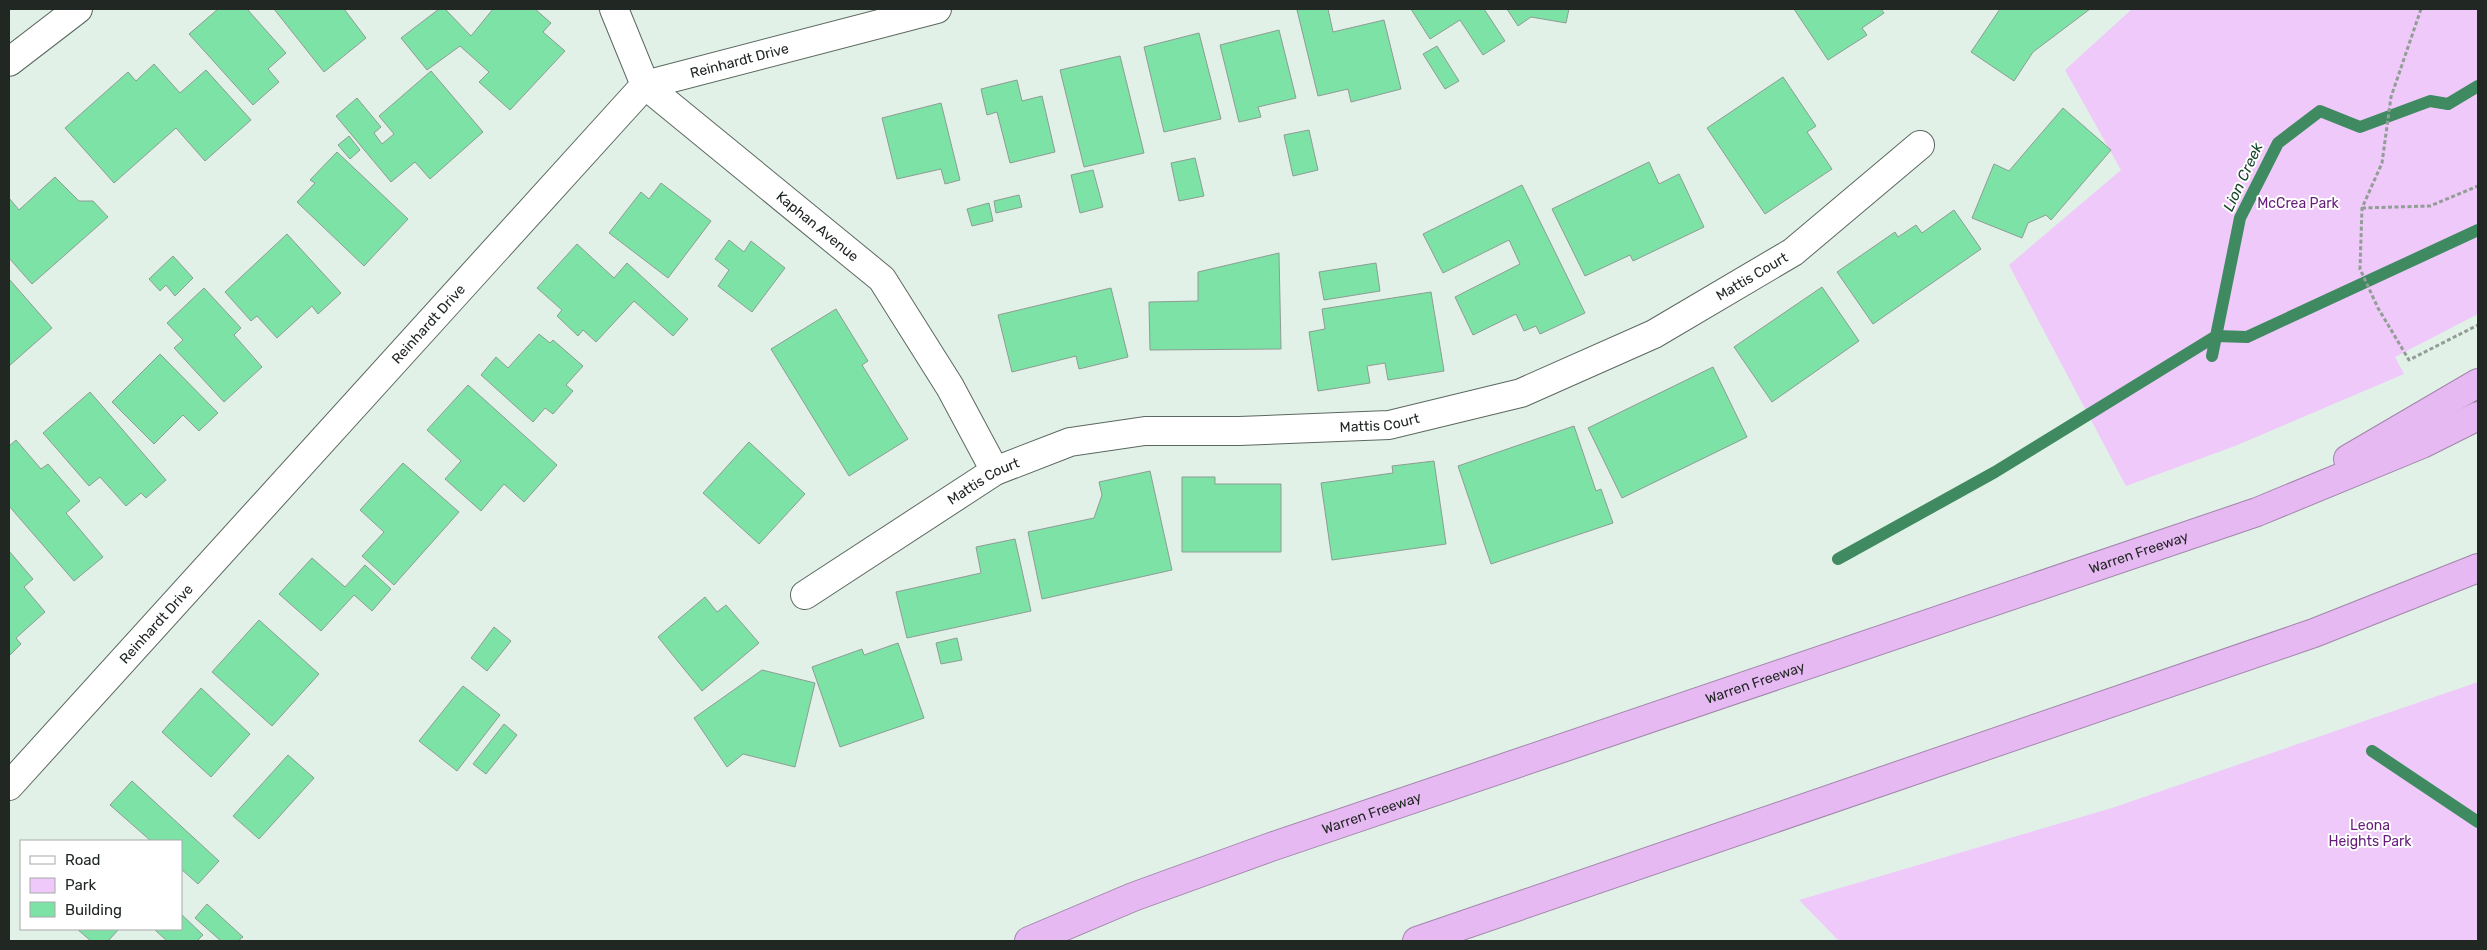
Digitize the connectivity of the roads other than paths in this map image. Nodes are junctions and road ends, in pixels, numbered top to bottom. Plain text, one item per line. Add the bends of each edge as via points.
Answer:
1 (78, 9) edge
2 (614, 9) edge
3 (937, 9) edge
4 (9, 62) edge
5 (645, 85) junction
6 (1920, 145) dead end
7 (2478, 383) edge
8 (2478, 416) edge
9 (995, 470) junction
10 (2257, 512) junction
11 (2478, 568) edge
12 (805, 595) dead end
13 (9, 786) edge
14 (1029, 941) edge
15 (1417, 941) edge

1 - 4 street
2 - 5 street, Kaphan Avenue
3 - 5 street, Reinhardt Drive
5 - 9 street, Kaphan Avenue via 882,279 950,387
5 - 13 street, Reinhardt Drive
6 - 9 street, Mattis Court via 1793,252 1654,334 1521,393 1389,425 1136,432 1070,442
7 - 10 highway
8 - 10 highway, Warren Freeway via 2422,444
9 - 12 street, Mattis Court
10 - 14 highway, Warren Freeway via 1259,852 1133,897
11 - 15 highway via 2314,633

